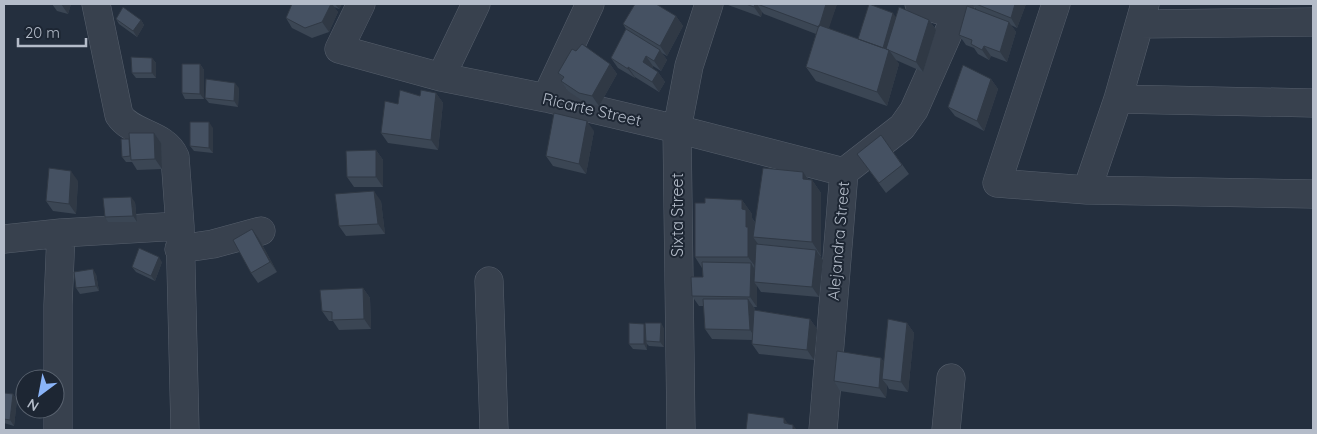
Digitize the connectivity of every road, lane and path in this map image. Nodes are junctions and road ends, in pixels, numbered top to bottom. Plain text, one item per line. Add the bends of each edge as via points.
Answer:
1 (96, 4) edge
2 (361, 4) edge
3 (476, 4) edge
4 (590, 4) edge
5 (710, 4) edge
6 (919, 4) edge
7 (1056, 4) edge
8 (959, 9) edge
9 (1142, 14) edge
10 (1313, 22) edge
11 (441, 76) junction
12 (546, 98) junction
13 (1118, 99) junction
14 (1313, 104) edge
15 (677, 129) junction
16 (844, 172) junction
17 (1087, 190) junction
18 (1313, 194) edge
19 (260, 231) dead end
20 (61, 233) junction
21 (179, 237) junction
22 (4, 239) edge
23 (489, 281) dead end
24 (951, 378) dead end
25 (58, 430) edge
26 (185, 430) edge
27 (494, 430) edge
28 (681, 430) edge
29 (823, 430) edge
30 (946, 430) edge

1 - 21 street via 119,115 127,123 166,143 175,157
2 - 11 street, Ricarte Street via 339,48
3 - 11 street
4 - 12 street
5 - 15 street, Sixta Street via 689,66
6 - 8 street
7 - 17 street via 997,183
8 - 16 street, Alejandra Street via 914,110 902,127
9 - 10 street
9 - 13 street
11 - 12 street, Ricarte Street
12 - 15 street, Ricarte Street
13 - 14 street
13 - 17 street
15 - 16 street, Ricarte Street
15 - 28 street, Sixta Street
16 - 29 street, Alejandra Street
17 - 18 street
19 - 21 street via 213,244
20 - 21 street
20 - 22 street
20 - 25 street
21 - 26 street
23 - 27 street
24 - 30 street

